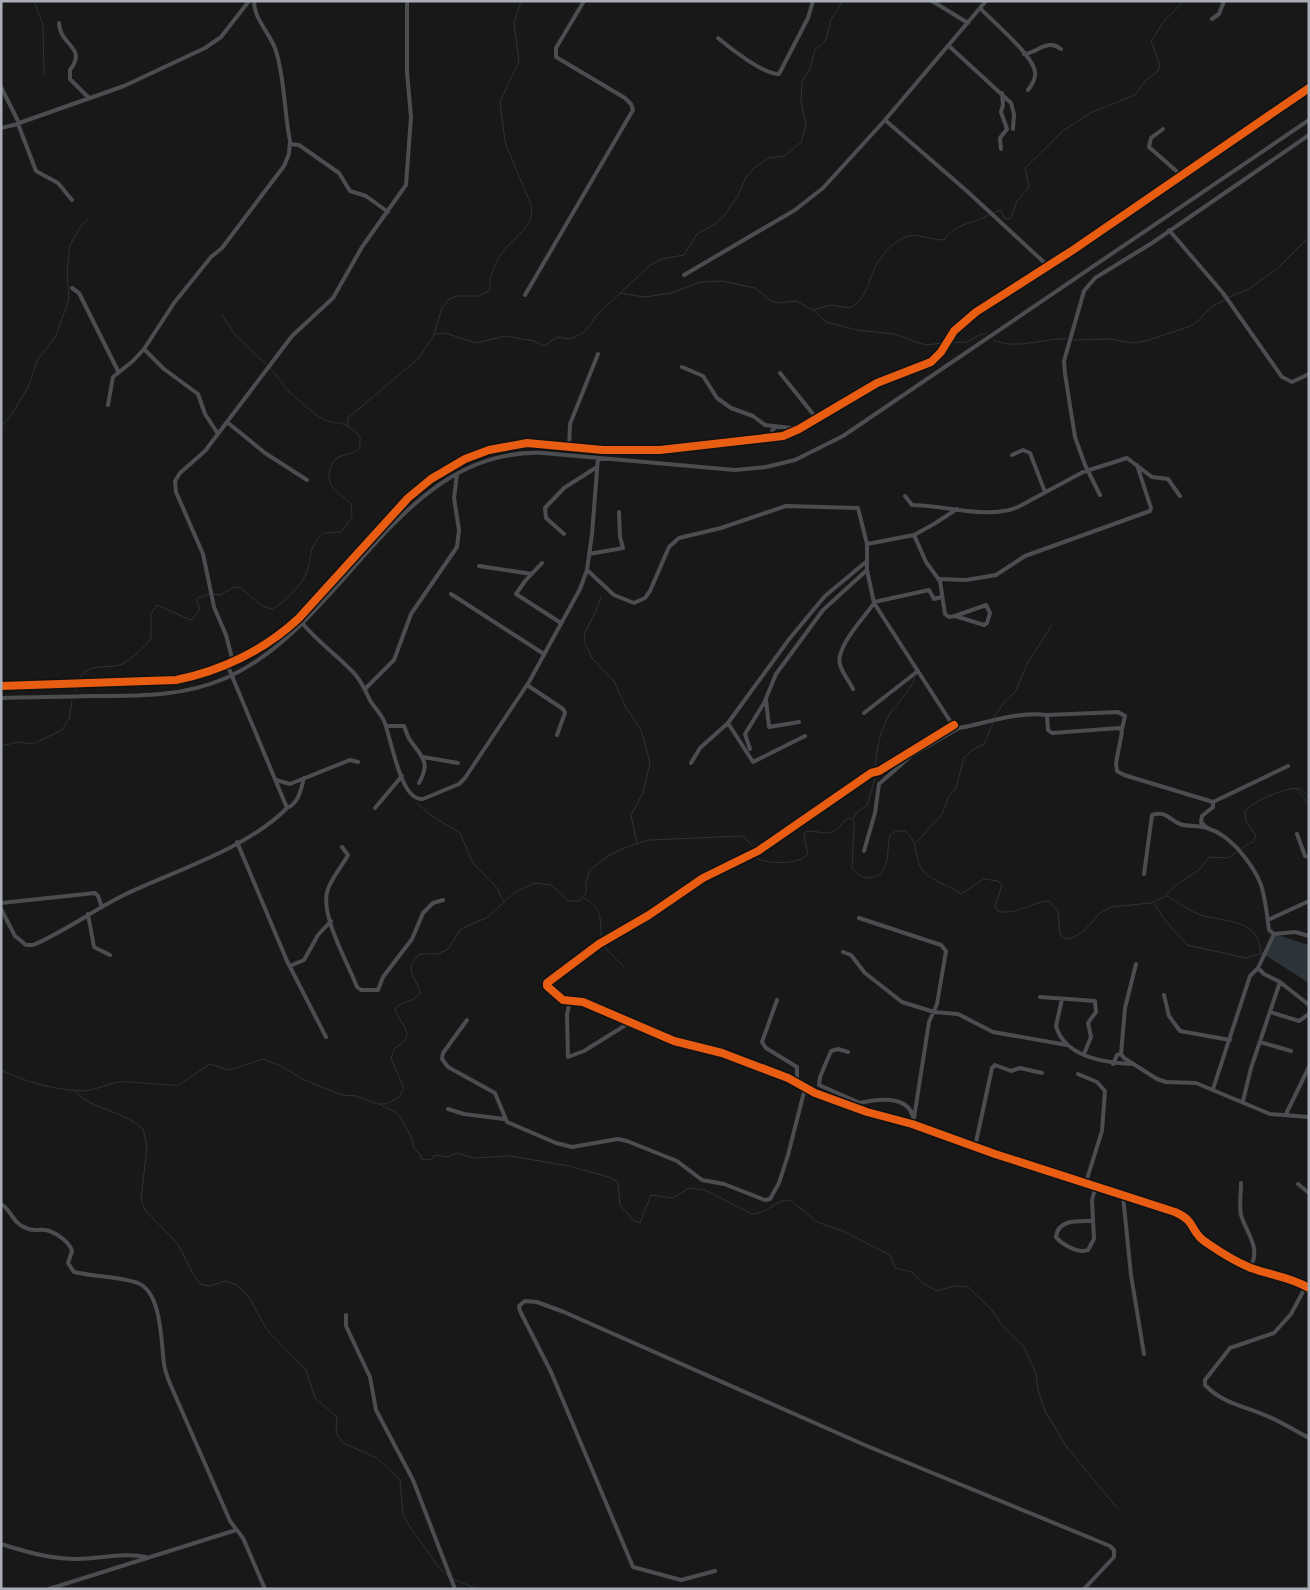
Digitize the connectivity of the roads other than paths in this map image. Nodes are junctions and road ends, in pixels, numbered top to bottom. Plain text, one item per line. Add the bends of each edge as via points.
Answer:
1 (249, 1) edge
2 (254, 1) edge
3 (407, 1) edge
4 (584, 1) edge
5 (813, 1) edge
6 (932, 1) edge
7 (986, 1) edge
8 (1224, 1) edge
9 (980, 8) junction
10 (1212, 19) dead end
11 (59, 23) dead end
12 (968, 24) junction
13 (718, 38) dead end
14 (950, 46) junction
15 (1060, 49) dead end
16 (1024, 54) junction
17 (1, 87) edge
18 (1309, 88) edge
19 (1028, 90) dead end
20 (1002, 93) junction
21 (88, 97) junction
22 (885, 120) junction
23 (1309, 120) edge
24 (19, 123) junction
25 (1, 128) edge
26 (1013, 129) dead end
27 (1163, 129) dead end
28 (1309, 135) edge
29 (290, 144) junction
30 (1001, 149) dead end
31 (1182, 176) junction
32 (72, 200) dead end
33 (388, 212) junction
34 (1169, 230) junction
35 (1048, 266) junction
36 (684, 275) dead end
37 (72, 288) dead end
38 (525, 295) dead end
39 (144, 350) junction
40 (598, 354) dead end
41 (682, 367) dead end
42 (118, 371) junction
43 (780, 373) dead end
44 (1309, 374) edge
45 (108, 405) dead end
46 (817, 419) junction
47 (227, 422) junction
48 (776, 426) junction
49 (796, 431) junction
50 (218, 434) junction
51 (774, 437) junction
52 (569, 448) junction
53 (1012, 455) dead end
54 (598, 458) junction
55 (1136, 463) junction
56 (597, 467) junction
57 (1087, 470) junction
58 (457, 474) junction
59 (306, 480) dead end
60 (1045, 492) junction
61 (1100, 495) dead end
62 (905, 496) dead end
63 (1180, 496) dead end
64 (957, 508) junction
65 (619, 512) dead end
66 (564, 534) dead end
67 (914, 535) junction
68 (867, 544) junction
69 (589, 554) junction
70 (867, 561) junction
71 (542, 563) dead end
72 (479, 566) dead end
73 (587, 570) junction
74 (867, 570) junction
75 (532, 574) junction
76 (938, 579) junction
77 (451, 594) dead end
78 (942, 597) junction
79 (874, 602) junction
80 (955, 616) junction
81 (561, 623) junction
82 (303, 624) junction
83 (544, 654) junction
84 (234, 662) junction
85 (227, 664) junction
86 (918, 671) junction
87 (232, 675) junction
88 (527, 685) junction
89 (1, 686) edge
90 (365, 689) junction
91 (853, 689) dead end
92 (1, 698) edge
93 (766, 699) junction
94 (864, 713) dead end
95 (1047, 715) junction
96 (799, 722) dead end
97 (728, 724) junction
98 (386, 726) junction
99 (954, 726) junction
100 (959, 728) junction
101 (1122, 729) junction
102 (557, 735) dead end
103 (805, 736) dead end
104 (750, 749) dead end
105 (423, 757) junction
106 (358, 762) dead end
107 (691, 762) dead end
108 (458, 763) dead end
109 (1288, 766) dead end
110 (402, 776) junction
111 (304, 778) junction
112 (276, 780) junction
113 (419, 783) dead end
114 (1214, 802) junction
115 (287, 808) junction
116 (375, 808) dead end
117 (1206, 827) junction
118 (1297, 834) dead end
119 (237, 842) junction
120 (342, 847) dead end
121 (864, 850) dead end
122 (1309, 857) edge
123 (1144, 874) dead end
124 (443, 900) dead end
125 (1309, 901) edge
126 (1, 903) edge
127 (102, 907) junction
128 (1, 909) edge
129 (88, 914) junction
130 (859, 918) dead end
131 (1268, 920) junction
132 (331, 921) junction
133 (1274, 934) junction
134 (1309, 936) edge
135 (843, 952) dead end
136 (110, 954) dead end
137 (1136, 964) dead end
138 (290, 966) junction
139 (1258, 968) junction
140 (1280, 982) junction
141 (1164, 995) dead end
142 (1040, 997) dead end
143 (1062, 999) junction
144 (777, 1000) dead end
145 (570, 1001) junction
146 (1309, 1005) edge
147 (934, 1012) junction
148 (1270, 1012) junction
149 (1309, 1014) edge
150 (466, 1020) dead end
151 (629, 1023) junction
152 (326, 1037) dead end
153 (1230, 1040) junction
154 (1260, 1042) junction
155 (1067, 1045) junction
156 (1291, 1051) dead end
157 (848, 1052) dead end
158 (1084, 1054) junction
159 (1121, 1054) junction
160 (1113, 1064) junction
161 (1136, 1064) junction
162 (1309, 1067) edge
163 (1042, 1073) dead end
164 (1078, 1074) dead end
165 (1306, 1076) edge
166 (797, 1082) junction
167 (805, 1088) junction
168 (1213, 1089) junction
169 (1243, 1102) junction
170 (860, 1103) junction
171 (850, 1105) junction
172 (448, 1108) dead end
173 (1286, 1114) junction
174 (1309, 1117) edge
175 (914, 1118) junction
176 (504, 1119) junction
177 (912, 1124) junction
178 (975, 1147) junction
179 (1086, 1182) junction
180 (1241, 1184) dead end
181 (1298, 1184) dead end
182 (1096, 1185) junction
183 (1309, 1193) edge
184 (1123, 1196) junction
185 (1, 1204) edge
186 (1092, 1221) junction
187 (1250, 1267) junction
188 (1307, 1287) edge
189 (346, 1316) dead end
190 (1144, 1354) dead end
191 (1309, 1438) edge
192 (236, 1530) junction
193 (1, 1544) edge
194 (146, 1557) junction
195 (715, 1571) dead end
196 (71, 1582) junction
197 (49, 1589) edge
198 (67, 1589) edge
199 (265, 1589) edge
200 (454, 1589) edge
201 (1084, 1589) edge

1 - 21 street via 216,42 124,86
2 - 29 street via 255,10 276,50
3 - 33 street via 411,117 408,178
4 - 38 street via 556,48 556,57 625,98 633,110
5 - 13 street via 808,18 779,74 748,60
6 - 12 street
7 - 9 street
8 - 10 street via 1219,14
9 - 12 street
9 - 16 street
11 - 21 street via 62,34 76,55 70,79
12 - 14 street
14 - 20 street
14 - 22 street
15 - 16 street via 1050,44
16 - 19 street via 1035,75
17 - 24 street
18 - 31 street
20 - 26 street via 1014,109
20 - 30 street via 1004,105 1001,111 1007,129 1000,138
21 - 24 street
22 - 35 street
22 - 36 street via 812,198
23 - 54 street via 897,400 809,454 766,467 735,470
24 - 25 street
24 - 32 street via 36,171 58,183
27 - 31 street via 1151,138 1149,147
28 - 34 street
29 - 33 street via 302,147 340,174 350,191 364,195
29 - 39 street via 284,166 222,248 174,302
31 - 35 street
33 - 47 street via 362,247 333,298 289,340
34 - 44 street via 1223,293 1282,376 1292,382
34 - 57 street via 1088,284 1081,298 1064,361 1075,437
35 - 46 street via 966,320 931,362 877,383
37 - 42 street via 79,293
39 - 42 street
39 - 50 street via 198,394 205,414
40 - 52 street via 570,424
41 - 48 street via 703,376 717,398 726,404 754,416 765,425
42 - 45 street via 111,379
43 - 46 street
46 - 49 street
47 - 50 street
47 - 59 street
48 - 49 street
48 - 51 street via 772,432
49 - 51 street
50 - 84 street via 180,473 175,487 203,554 214,607
51 - 52 street via 660,450
52 - 84 street via 519,444 478,454 445,470 402,504 340,575 281,635
53 - 60 street via 1023,450 1030,452
54 - 56 street
54 - 58 street via 521,454 488,461
55 - 57 street via 1122,458
55 - 63 street via 1152,478 1168,480
55 - 76 street via 1150,511 1025,556 996,574 966,580
56 - 66 street via 564,488 545,508 546,518
56 - 69 street
57 - 60 street
57 - 61 street
58 - 82 street via 399,519
58 - 90 street via 454,498 459,530 457,547 410,617 394,660
60 - 64 street via 1007,511
62 - 64 street via 912,505
64 - 67 street
65 - 69 street via 623,548
67 - 68 street
67 - 76 street
68 - 70 street
68 - 73 street via 858,508 794,505 675,540 650,591 639,602 620,599
69 - 73 street
70 - 74 street
70 - 97 street via 825,596 790,638
71 - 75 street
72 - 75 street
73 - 81 street
74 - 79 street
74 - 93 street via 823,610 776,674
75 - 81 street via 517,591 518,596
76 - 78 street
77 - 83 street
78 - 79 street via 934,599 929,590
78 - 80 street via 945,614
79 - 86 street
79 - 91 street via 840,654 840,664
80 - 80 street via 986,605 990,613 984,625
81 - 83 street
82 - 87 street via 275,649
82 - 90 street via 322,646 352,671
83 - 88 street
84 - 85 street
85 - 87 street
85 - 89 street via 188,678 161,682
86 - 94 street
86 - 99 street
87 - 92 street via 195,689 159,695
87 - 112 street
88 - 102 street via 565,713
88 - 110 street via 459,784 420,800 411,795
90 - 98 street
93 - 96 street via 769,727
93 - 104 street via 745,734
95 - 100 street via 999,719
95 - 101 street via 1048,730 1052,733
95 - 101 street via 1118,712 1125,716
97 - 103 street via 754,762
97 - 107 street via 700,748
98 - 105 street via 404,726
98 - 110 street via 394,760
99 - 100 street
99 - 145 street via 871,774 758,851 703,878 649,915 598,944 547,983 560,998
100 - 121 street via 912,755 879,784 875,813
101 - 114 street via 1116,763 1120,773
105 - 108 street
105 - 113 street via 425,770
106 - 111 street via 350,760
109 - 114 street
110 - 116 street
111 - 112 street via 290,784
111 - 115 street via 300,794
112 - 115 street
114 - 117 street via 1202,816 1201,822
115 - 119 street
117 - 123 street via 1180,824 1162,814 1152,815
117 - 131 street via 1229,838 1250,862 1264,889
118 - 122 street via 1305,856
119 - 127 street
119 - 138 street
120 - 132 street via 348,856 330,883 326,899
124 - 132 street via 433,903 423,913 412,939 374,991 358,987
125 - 131 street
126 - 127 street via 94,892
127 - 129 street
128 - 129 street via 15,936 26,945 41,942
129 - 136 street via 94,947
130 - 147 street via 945,948 946,960
131 - 133 street
132 - 138 street via 318,935 304,960
133 - 134 street via 1295,932
133 - 139 street
135 - 147 street via 851,955 865,973 898,1000
137 - 159 street via 1125,1008
138 - 152 street
139 - 140 street
139 - 153 street via 1250,976
140 - 146 street
140 - 148 street
141 - 153 street via 1169,1016 1180,1030
142 - 143 street
143 - 155 street via 1056,1026
143 - 158 street via 1096,1003 1096,1012 1088,1023 1091,1037
144 - 166 street via 762,1042 766,1048 797,1066
145 - 151 street via 583,1002
145 - 151 street via 566,1014 568,1057 584,1051
147 - 155 street via 958,1014 993,1032
147 - 175 street via 929,1022
148 - 149 street via 1299,1021
148 - 154 street
150 - 176 street via 443,1053 442,1060 448,1067 495,1093
151 - 166 street via 683,1044 722,1053
153 - 168 street
154 - 156 street
154 - 169 street
155 - 158 street
157 - 170 street via 831,1051 819,1084
158 - 160 street
159 - 160 street
159 - 161 street
160 - 161 street
161 - 168 street via 1166,1082 1191,1082
162 - 165 street
163 - 178 street via 1020,1068 1011,1071 992,1068
164 - 179 street via 1098,1082 1104,1091 1102,1130
165 - 173 street
166 - 167 street
167 - 171 street
167 - 176 street via 786,1163 768,1200 724,1184 702,1180 677,1161 627,1141 618,1139 572,1147 548,1140
168 - 169 street
169 - 173 street via 1270,1114
170 - 171 street
170 - 175 street via 882,1099 899,1102 909,1108
171 - 177 street
172 - 176 street via 464,1114
173 - 174 street
175 - 177 street
177 - 178 street
178 - 179 street
179 - 182 street
180 - 187 street via 1241,1214 1254,1248
181 - 183 street
182 - 184 street
182 - 186 street via 1092,1195
184 - 187 street via 1188,1218 1196,1234 1206,1243
184 - 190 street
185 - 192 street via 23,1227 33,1231 48,1230 68,1243 72,1251 68,1263 74,1272 131,1281 141,1284 150,1294 156,1308 164,1366 171,1386
186 - 186 street via 1063,1224 1056,1237 1062,1243 1085,1252 1094,1240
187 - 188 street
188 - 191 street via 1291,1314 1274,1333 1230,1348 1205,1380 1205,1385 1235,1406 1269,1416
189 - 200 street via 346,1326 370,1377 376,1410 413,1480
192 - 194 street
192 - 199 street via 246,1544
193 - 194 street via 54,1558 126,1554
194 - 196 street
195 - 201 street via 682,1580 633,1567 519,1306 525,1302 537,1302 564,1312 858,1442 1110,1546 1114,1556
196 - 197 street
196 - 198 street

